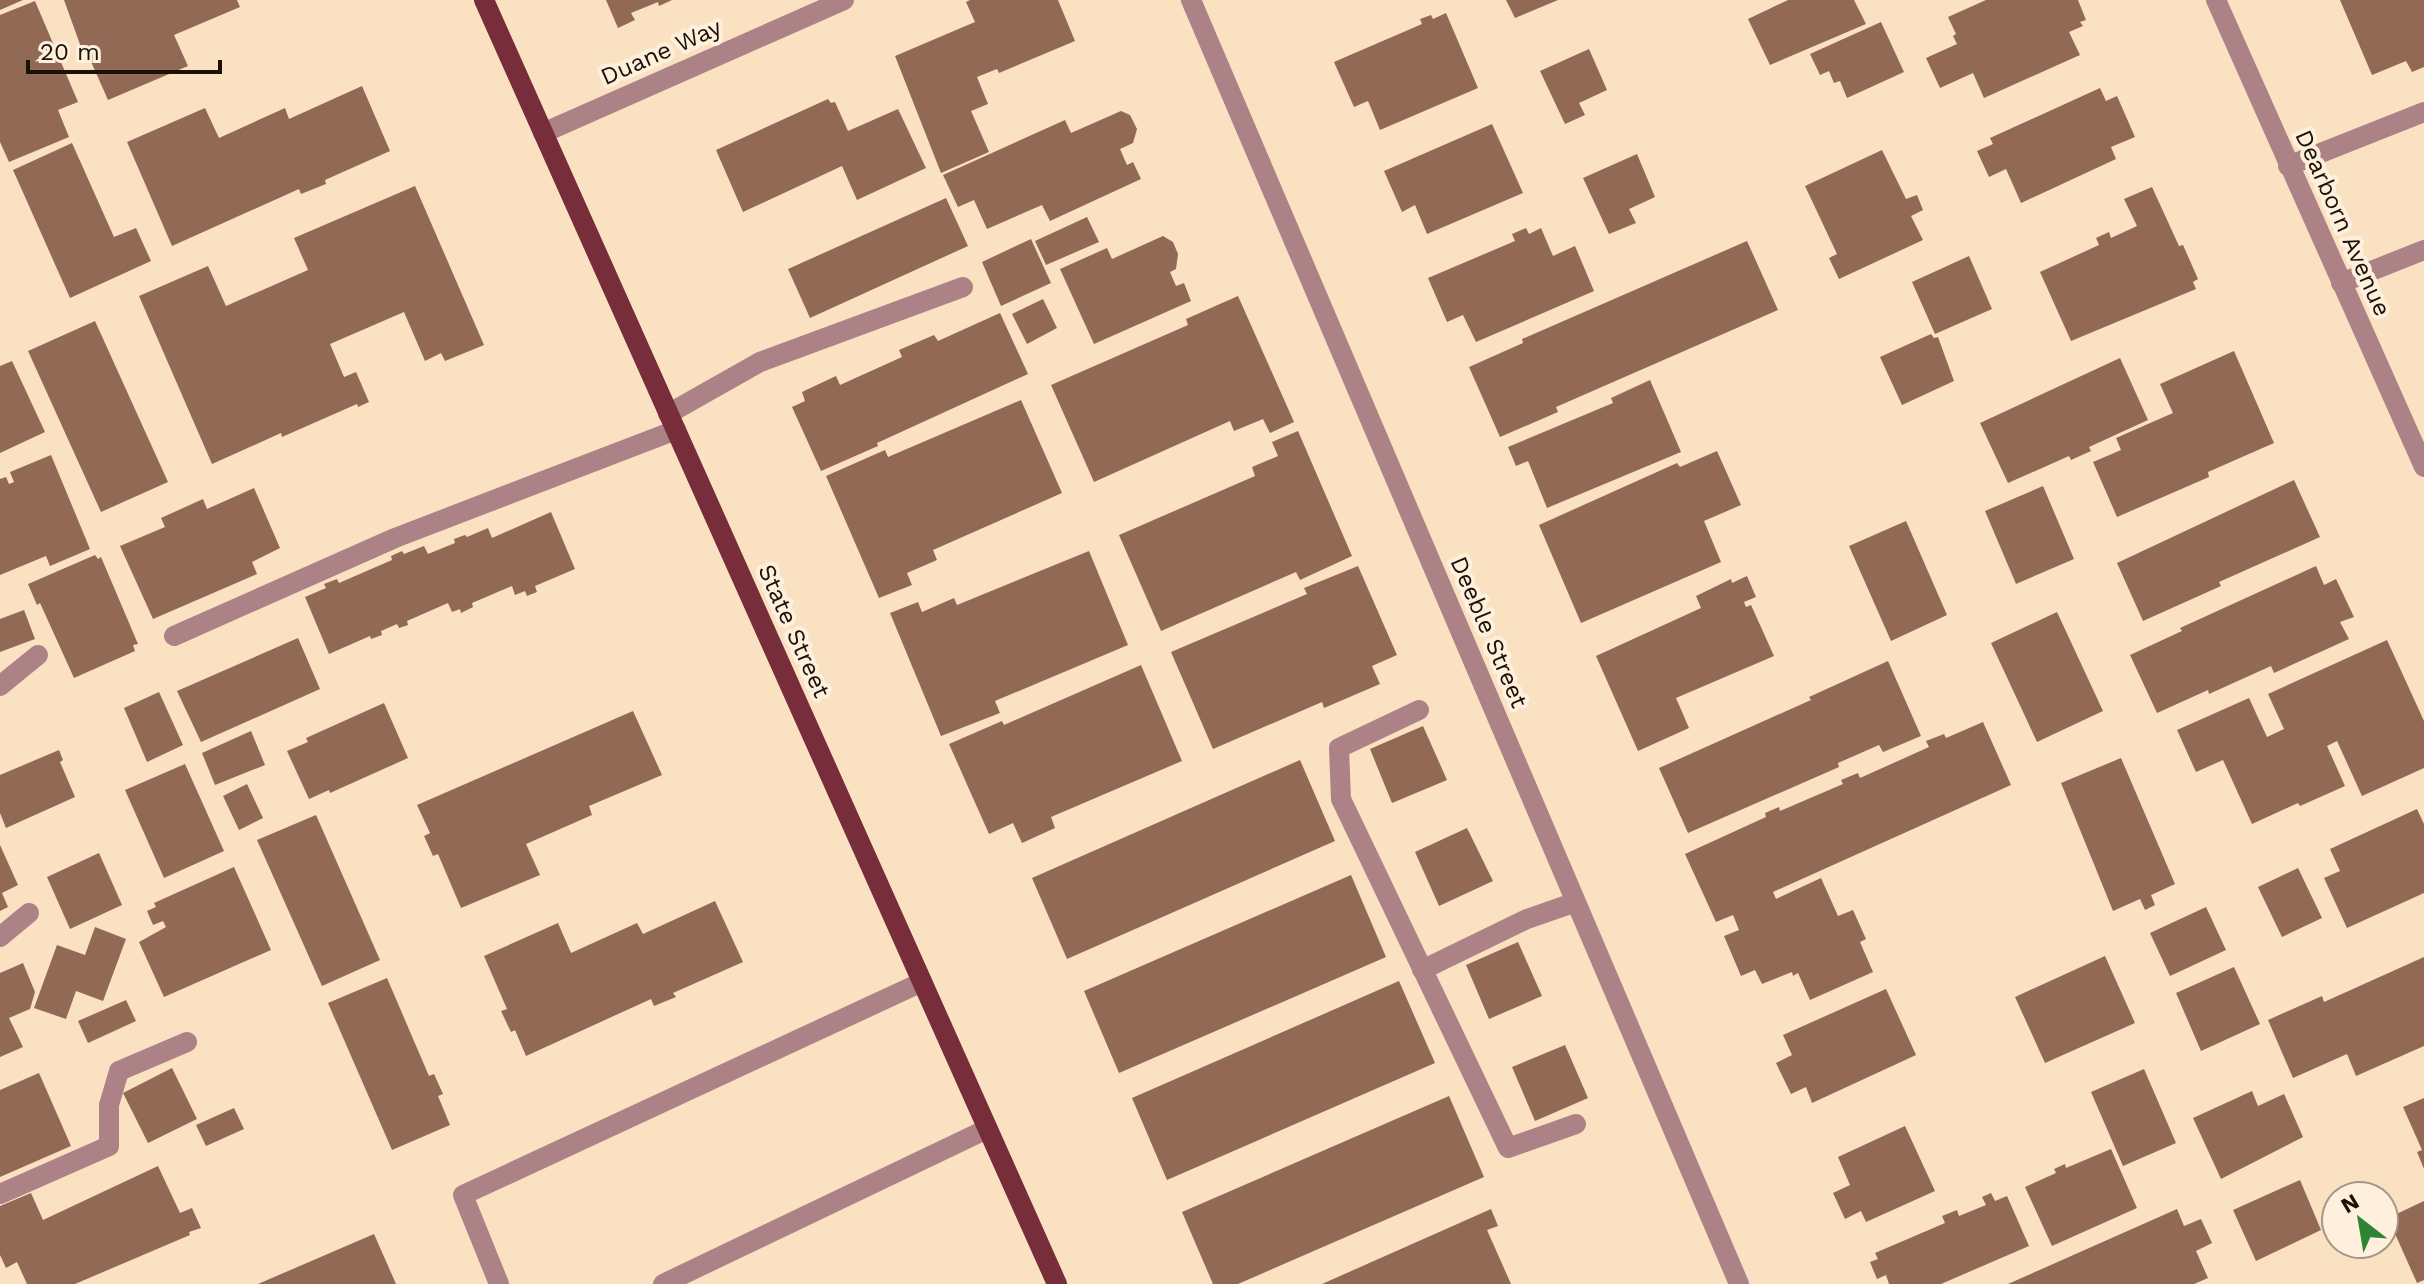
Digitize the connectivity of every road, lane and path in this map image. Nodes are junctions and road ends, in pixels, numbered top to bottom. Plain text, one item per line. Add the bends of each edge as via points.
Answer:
1 (484, 0) edge
2 (844, 0) edge
3 (1191, 0) edge
4 (2216, 0) edge
5 (2424, 112) edge
6 (543, 133) junction
7 (2288, 166) junction
8 (2424, 250) edge
9 (2341, 283) junction
10 (963, 287) dead end
11 (672, 422) junction
12 (2424, 467) edge
13 (174, 636) dead end
14 (38, 655) dead end
15 (0, 686) edge
16 (1419, 710) dead end
17 (1576, 902) junction
18 (29, 913) dead end
19 (0, 937) edge
20 (1422, 970) junction
21 (922, 982) junction
22 (187, 1042) dead end
23 (1576, 1124) dead end
24 (987, 1129) junction
25 (0, 1194) edge
26 (499, 1284) edge
27 (663, 1284) edge
28 (1057, 1284) edge
29 (1739, 1284) edge

1 - 6 main road, State Street
2 - 6 street, Duane Way
3 - 17 street, Deeble Street
4 - 7 street, Dearborn Avenue
5 - 7 street
6 - 11 main road, State Street
7 - 9 street, Dearborn Avenue
8 - 9 street
9 - 12 street, Dearborn Avenue
10 - 11 street via 760,362
11 - 13 street
11 - 21 main road, State Street
14 - 15 street
16 - 20 street via 1339,748 1341,799
17 - 20 street via 1527,919
17 - 29 street, Deeble Street
18 - 19 street
20 - 23 street via 1508,1148
21 - 24 main road, State Street
21 - 26 street via 463,1195
22 - 25 street via 119,1071 109,1105 109,1146
24 - 27 street
24 - 28 main road, State Street

